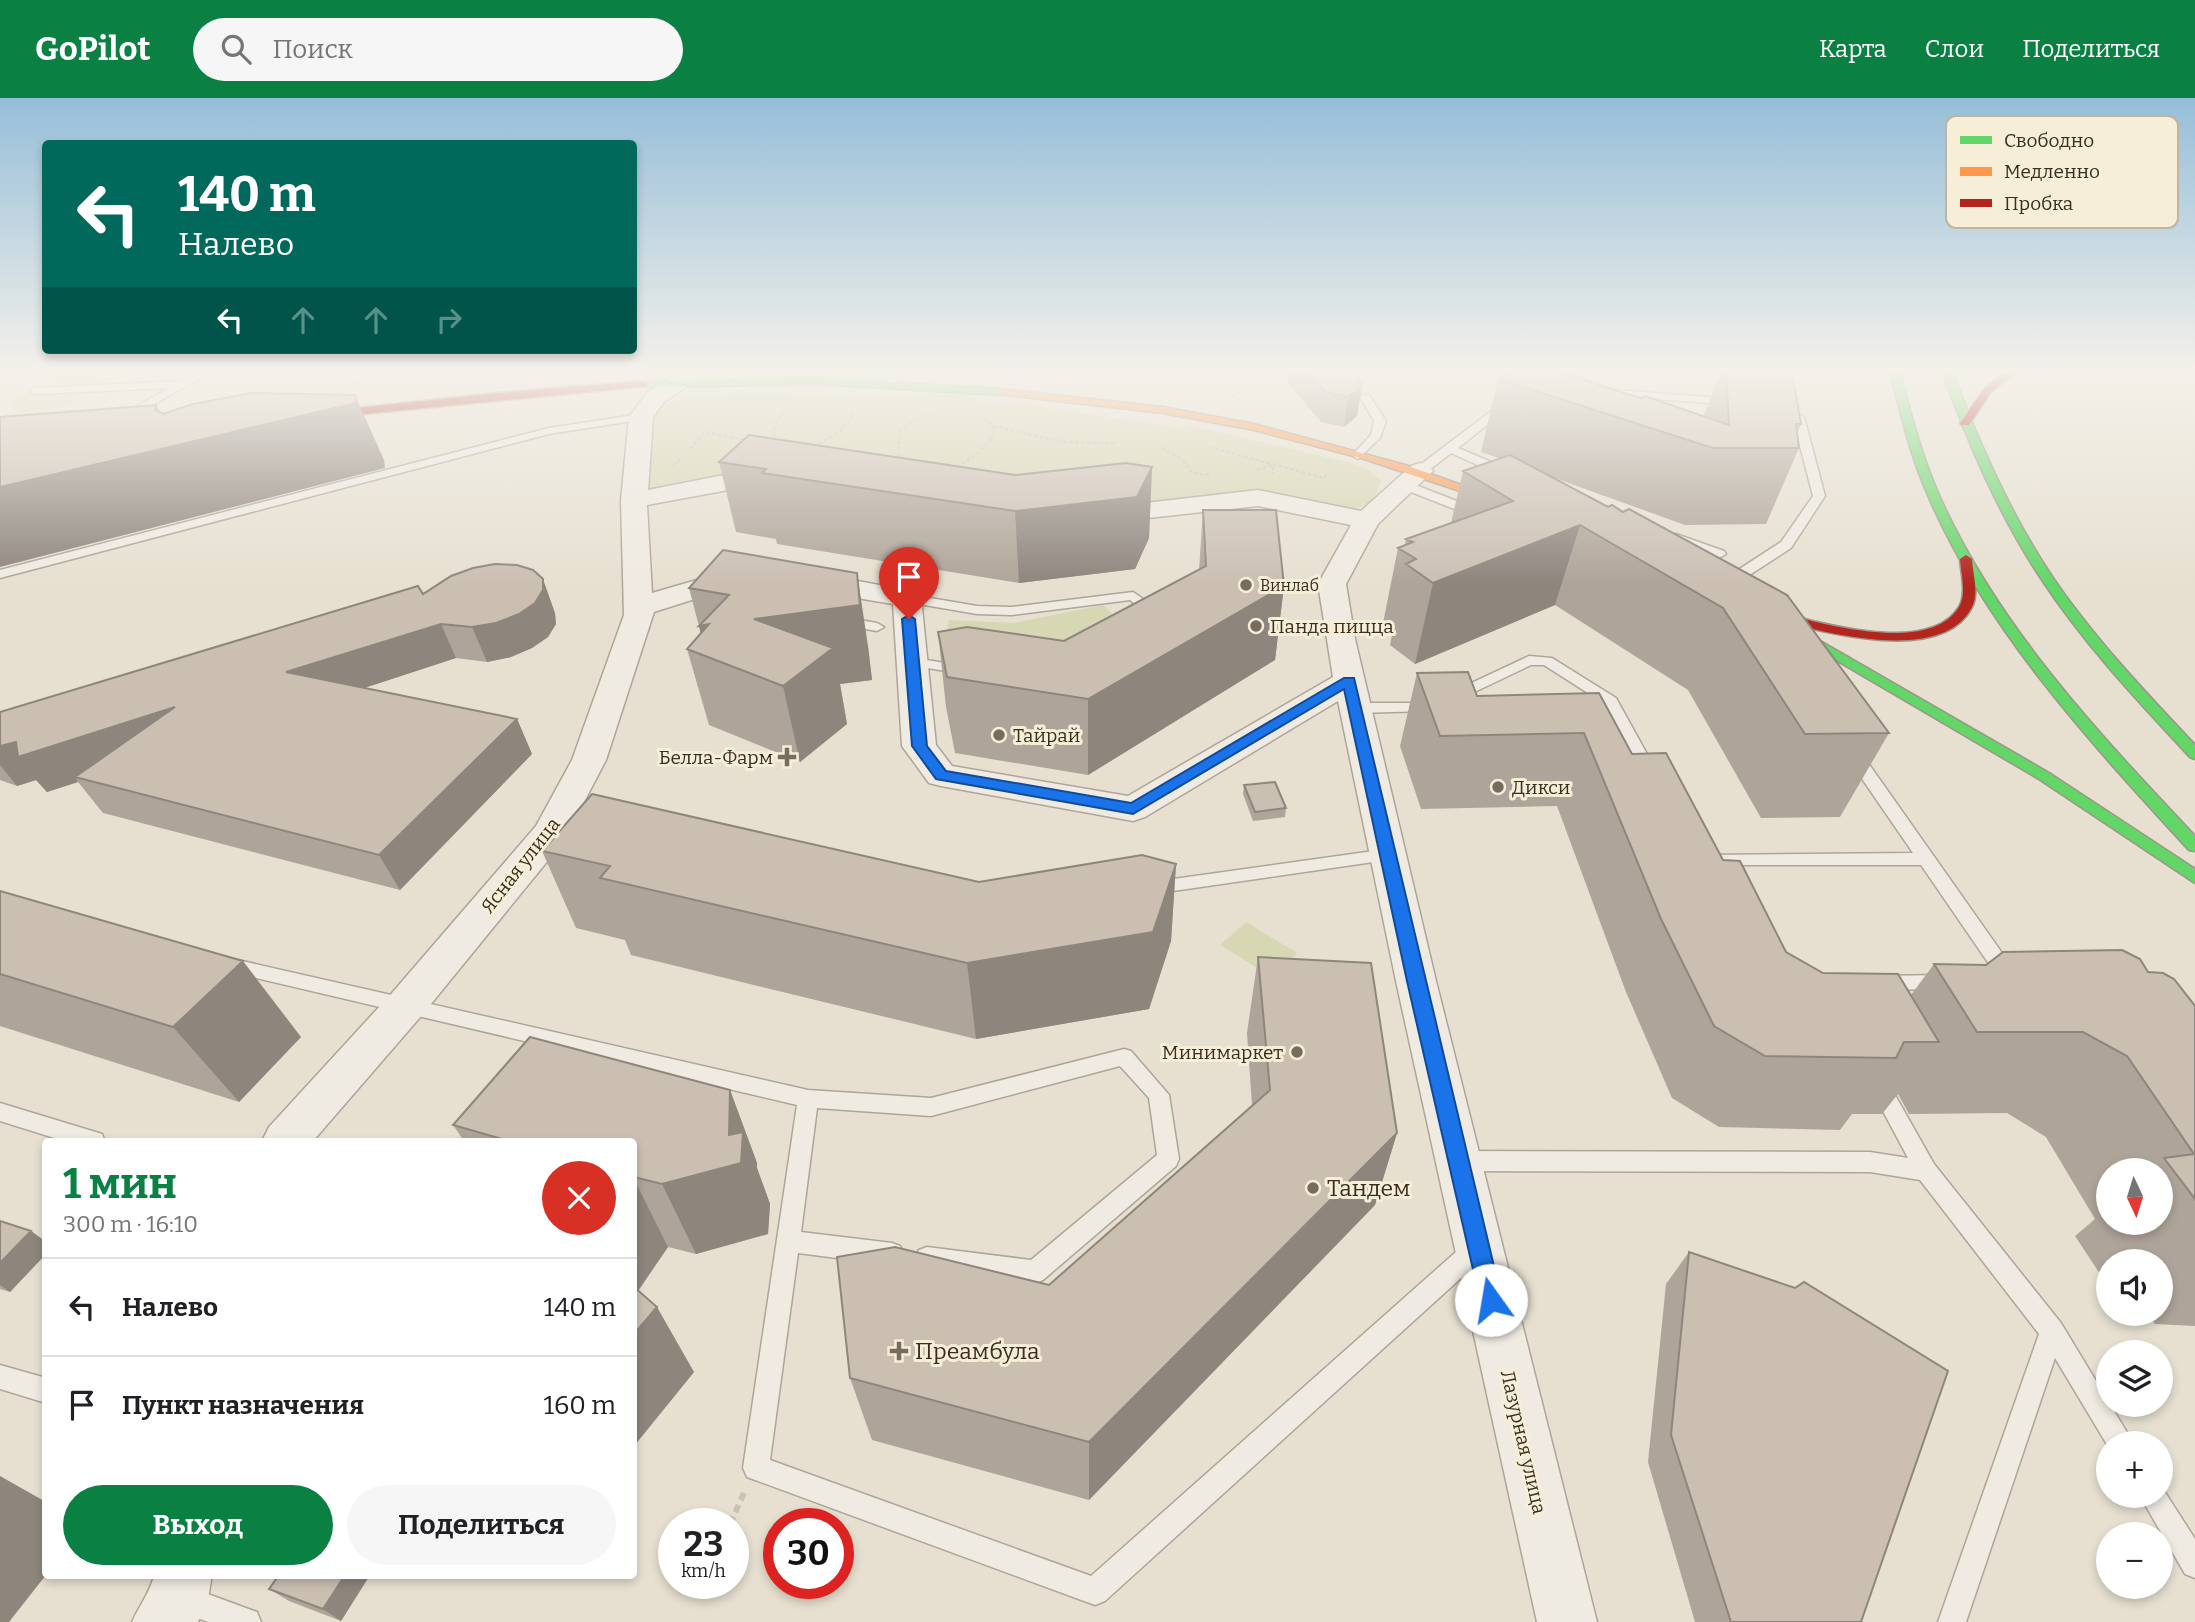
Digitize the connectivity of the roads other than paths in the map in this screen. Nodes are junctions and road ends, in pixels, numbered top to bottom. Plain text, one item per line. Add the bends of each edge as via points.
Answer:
1 (507, 442) edge
2 (639, 442) edge
3 (1310, 442) edge
4 (1370, 442) edge
5 (1459, 442) edge
6 (1805, 442) edge
7 (1914, 442) edge
8 (1974, 442) edge
9 (1357, 454) junction
10 (1426, 468) junction
11 (1515, 477) edge
12 (799, 489) edge
13 (634, 500) junction
14 (1524, 510) edge
15 (1081, 517) edge
16 (1490, 519) edge
17 (1367, 520) junction
18 (1669, 535) edge
19 (1719, 554) dead end
20 (1966, 559) junction
21 (0, 575) edge
22 (1712, 587) joint
23 (683, 593) junction
24 (906, 598) junction
25 (722, 600) edge
26 (1739, 600) edge
27 (639, 607) junction
28 (825, 618) edge
29 (877, 627) dead end
30 (1127, 635) edge
31 (913, 662) junction
32 (979, 672) edge
33 (1352, 694) junction
34 (1841, 735) edge
35 (2195, 754) edge
36 (1662, 793) edge
37 (2195, 846) edge
38 (1388, 855) junction
39 (1926, 859) junction
40 (2195, 877) edge
41 (1724, 884) edge
42 (1131, 891) edge
43 (217, 962) edge
44 (1958, 982) edge
45 (1984, 982) edge
46 (1864, 983) edge
47 (407, 1004) junction
48 (1868, 1065) edge
49 (808, 1099) junction
50 (0, 1111) edge
51 (85, 1138) edge
52 (288, 1138) edge
53 (1458, 1161) junction
54 (1926, 1171) junction
55 (788, 1241) junction
56 (1479, 1247) junction
57 (2052, 1331) junction
58 (0, 1377) edge
59 (42, 1390) edge
60 (2113, 1431) edge
61 (2160, 1508) edge
62 (2195, 1564) edge
63 (175, 1598) edge
64 (247, 1622) edge
65 (1567, 1622) edge
66 (1952, 1622) edge

1 - 21 lane
2 - 13 street, Ясная улица
3 - 9 street
4 - 9 lane
5 - 10 lane
6 - 22 lane via 1819,496 1786,545
7 - 20 street
8 - 35 street via 2046,576 2105,654
9 - 10 street
10 - 11 lane
10 - 14 street
10 - 16 lane
10 - 17 street, Лазурная улица
12 - 13 street via 739,481
13 - 27 street, Ясная улица
15 - 17 street via 1258,498
17 - 33 street, Лазурная улица via 1332,584
18 - 19 lane
20 - 37 street via 2033,660
20 - 40 street via 1966,606 1935,631 1862,634 1773,616 2028,766
22 - 26 street
23 - 24 street via 733,576 774,575
23 - 25 lane
23 - 27 street
24 - 30 lane via 994,611 1133,596 1143,604 1142,622
24 - 31 street
27 - 47 street, Ясная улица via 589,760 556,834
28 - 29 lane
31 - 32 lane
31 - 33 street via 919,746 941,775 1133,809
33 - 36 lane via 1424,708 1529,660 1547,661 1611,701
33 - 38 street, Лазурная улица
34 - 39 lane
38 - 42 lane
38 - 53 street, Лазурная улица
39 - 41 lane via 1708,855
39 - 45 lane via 2017,985
43 - 47 lane
44 - 46 lane
47 - 49 lane
47 - 52 street, Ясная улица
48 - 54 lane
49 - 55 lane
49 - 55 lane via 931,1107 1124,1057 1159,1095 1168,1159 1035,1272
50 - 51 lane
53 - 54 lane via 1870,1162
53 - 56 street, Лазурная улица
54 - 57 lane
55 - 56 lane via 756,1468 1095,1591
56 - 65 street, Лазурная улица
57 - 60 lane
57 - 66 lane
58 - 59 lane
61 - 62 lane
63 - 64 lane

